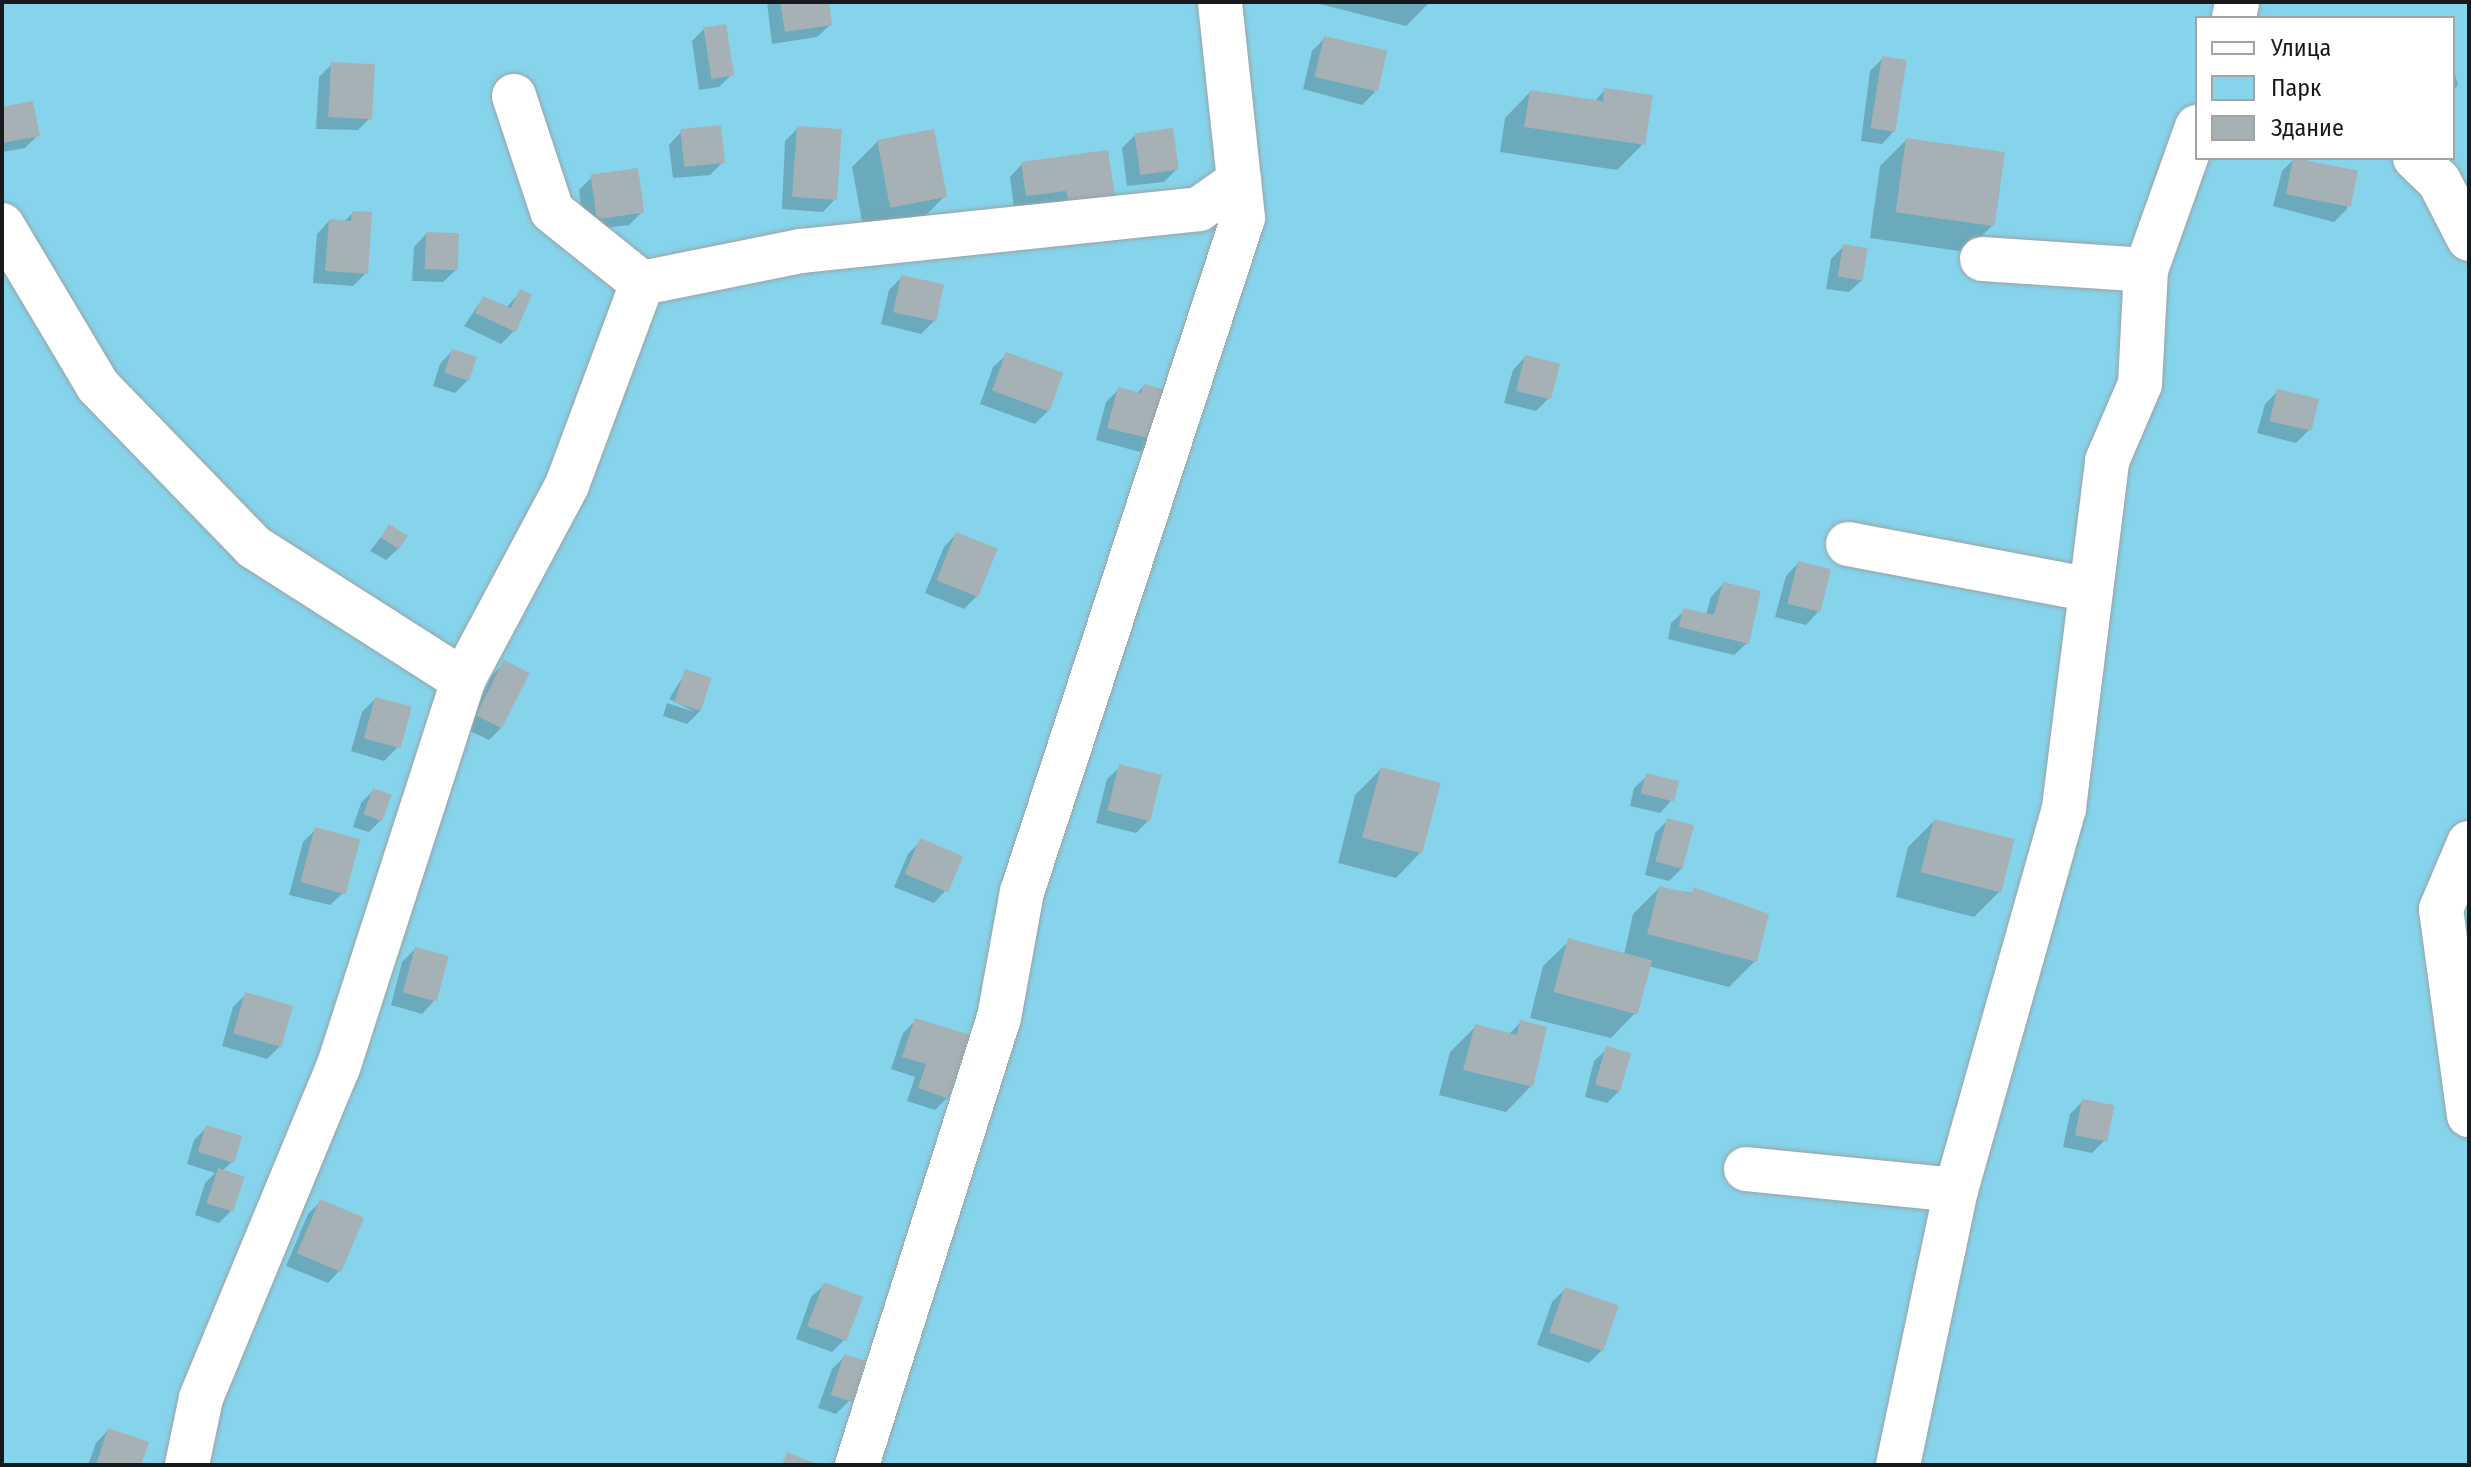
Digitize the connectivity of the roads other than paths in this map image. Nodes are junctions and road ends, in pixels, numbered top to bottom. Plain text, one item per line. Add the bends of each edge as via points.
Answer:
1 (1220, 2) edge
2 (514, 96) dead end
3 (2195, 133) edge
4 (2417, 160) edge
5 (1239, 181) junction
6 (2, 225) edge
7 (2469, 239) edge
8 (1982, 259) dead end
9 (2146, 270) junction
10 (642, 283) junction
11 (1848, 544) dead end
12 (2091, 590) junction
13 (463, 680) junction
14 (2469, 843) edge
15 (2469, 1115) edge
16 (1746, 1169) dead end
17 (1956, 1190) junction
18 (187, 1465) edge
19 (857, 1465) edge
20 (1898, 1465) edge

1 - 5 lane
2 - 10 lane via 552,211
3 - 9 lane
4 - 7 lane via 2439,181
5 - 10 lane via 1199,209 801,251
5 - 19 lane via 1243,218 1022,892 999,1018
6 - 13 lane via 98,386 254,547
8 - 9 lane
9 - 12 lane via 2140,384 2107,461
10 - 13 lane via 567,485
11 - 12 lane
12 - 17 lane via 2064,808
13 - 18 lane via 338,1068 201,1398
14 - 15 lane via 2441,909
16 - 17 lane
17 - 20 lane

